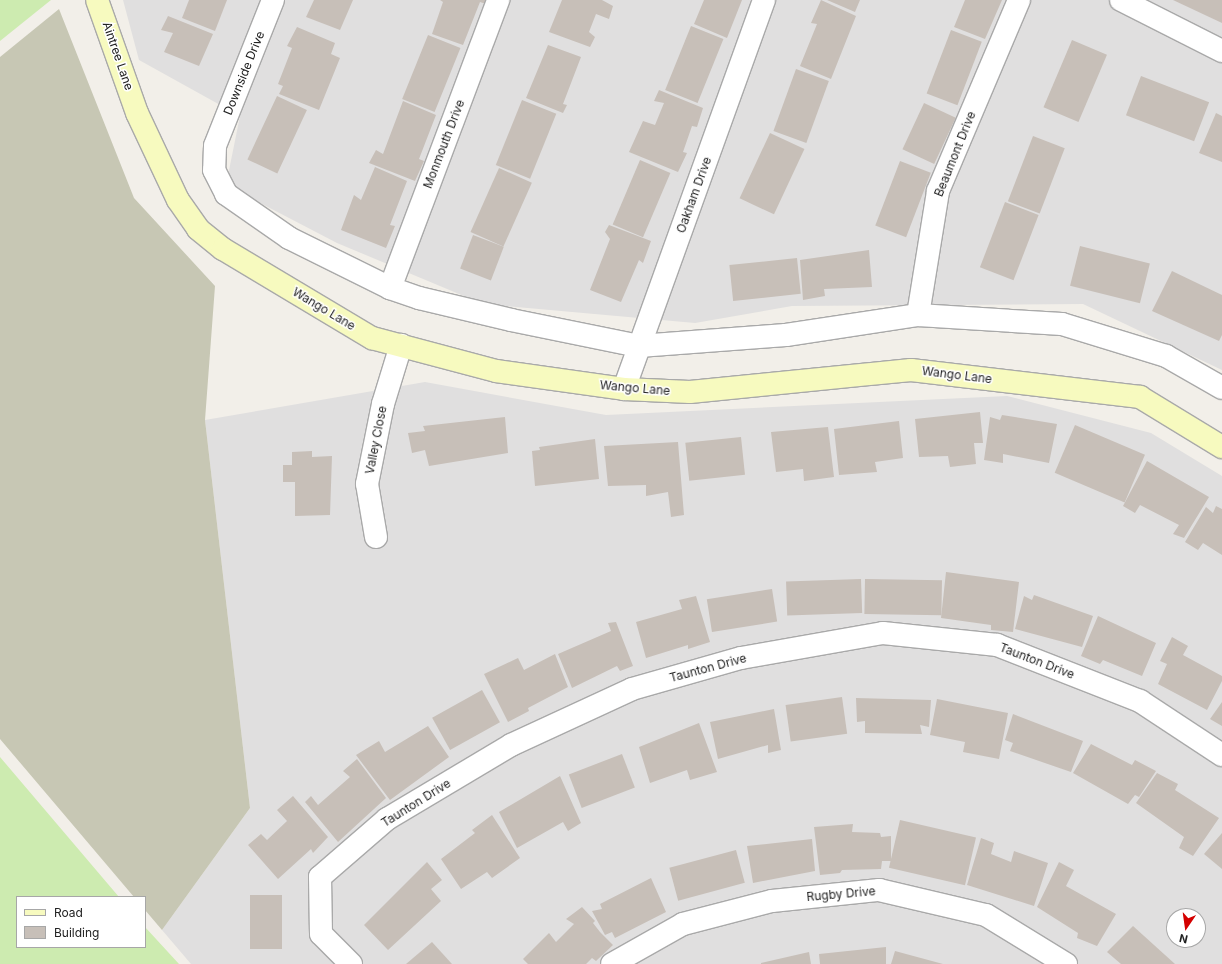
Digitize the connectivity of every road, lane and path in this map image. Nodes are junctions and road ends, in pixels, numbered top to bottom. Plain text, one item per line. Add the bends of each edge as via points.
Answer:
1 (98, 0) edge
2 (273, 0) edge
3 (498, 0) edge
4 (764, 0) edge
5 (1019, 0) edge
6 (1121, 0) edge
7 (1222, 52) edge
8 (137, 113) joint
9 (390, 288) junction
10 (918, 315) junction
11 (401, 345) junction
12 (639, 346) junction
13 (1222, 388) edge
14 (624, 389) junction
15 (1222, 447) edge
16 (376, 537) dead end
17 (1222, 755) edge
18 (351, 964) edge
19 (612, 964) edge
20 (1066, 964) edge

1 - 8 main road, Aintree Lane
2 - 9 street, Downside Drive via 215,146 214,170 226,194 289,238
3 - 9 street, Monmouth Drive
4 - 12 street, Oakham Drive
5 - 10 street, Beaumont Drive via 938,191
6 - 7 street
8 - 11 main road, Wango Lane via 178,200 198,229 223,249 372,338
9 - 12 street via 511,320
10 - 12 street via 786,335
10 - 13 street via 1062,324 1166,356
11 - 14 main road, Wango Lane via 496,371
11 - 16 street, Valley Close via 383,404 367,484
12 - 14 street, Oakham Drive
14 - 15 main road, Wango Lane via 690,392 911,370 1140,397
17 - 18 street, Taunton Drive via 1140,701 997,645 883,632 741,658 632,688 512,745 387,818 320,877 321,934
19 - 20 street, Rugby Drive via 682,924 772,901 879,890 986,915

